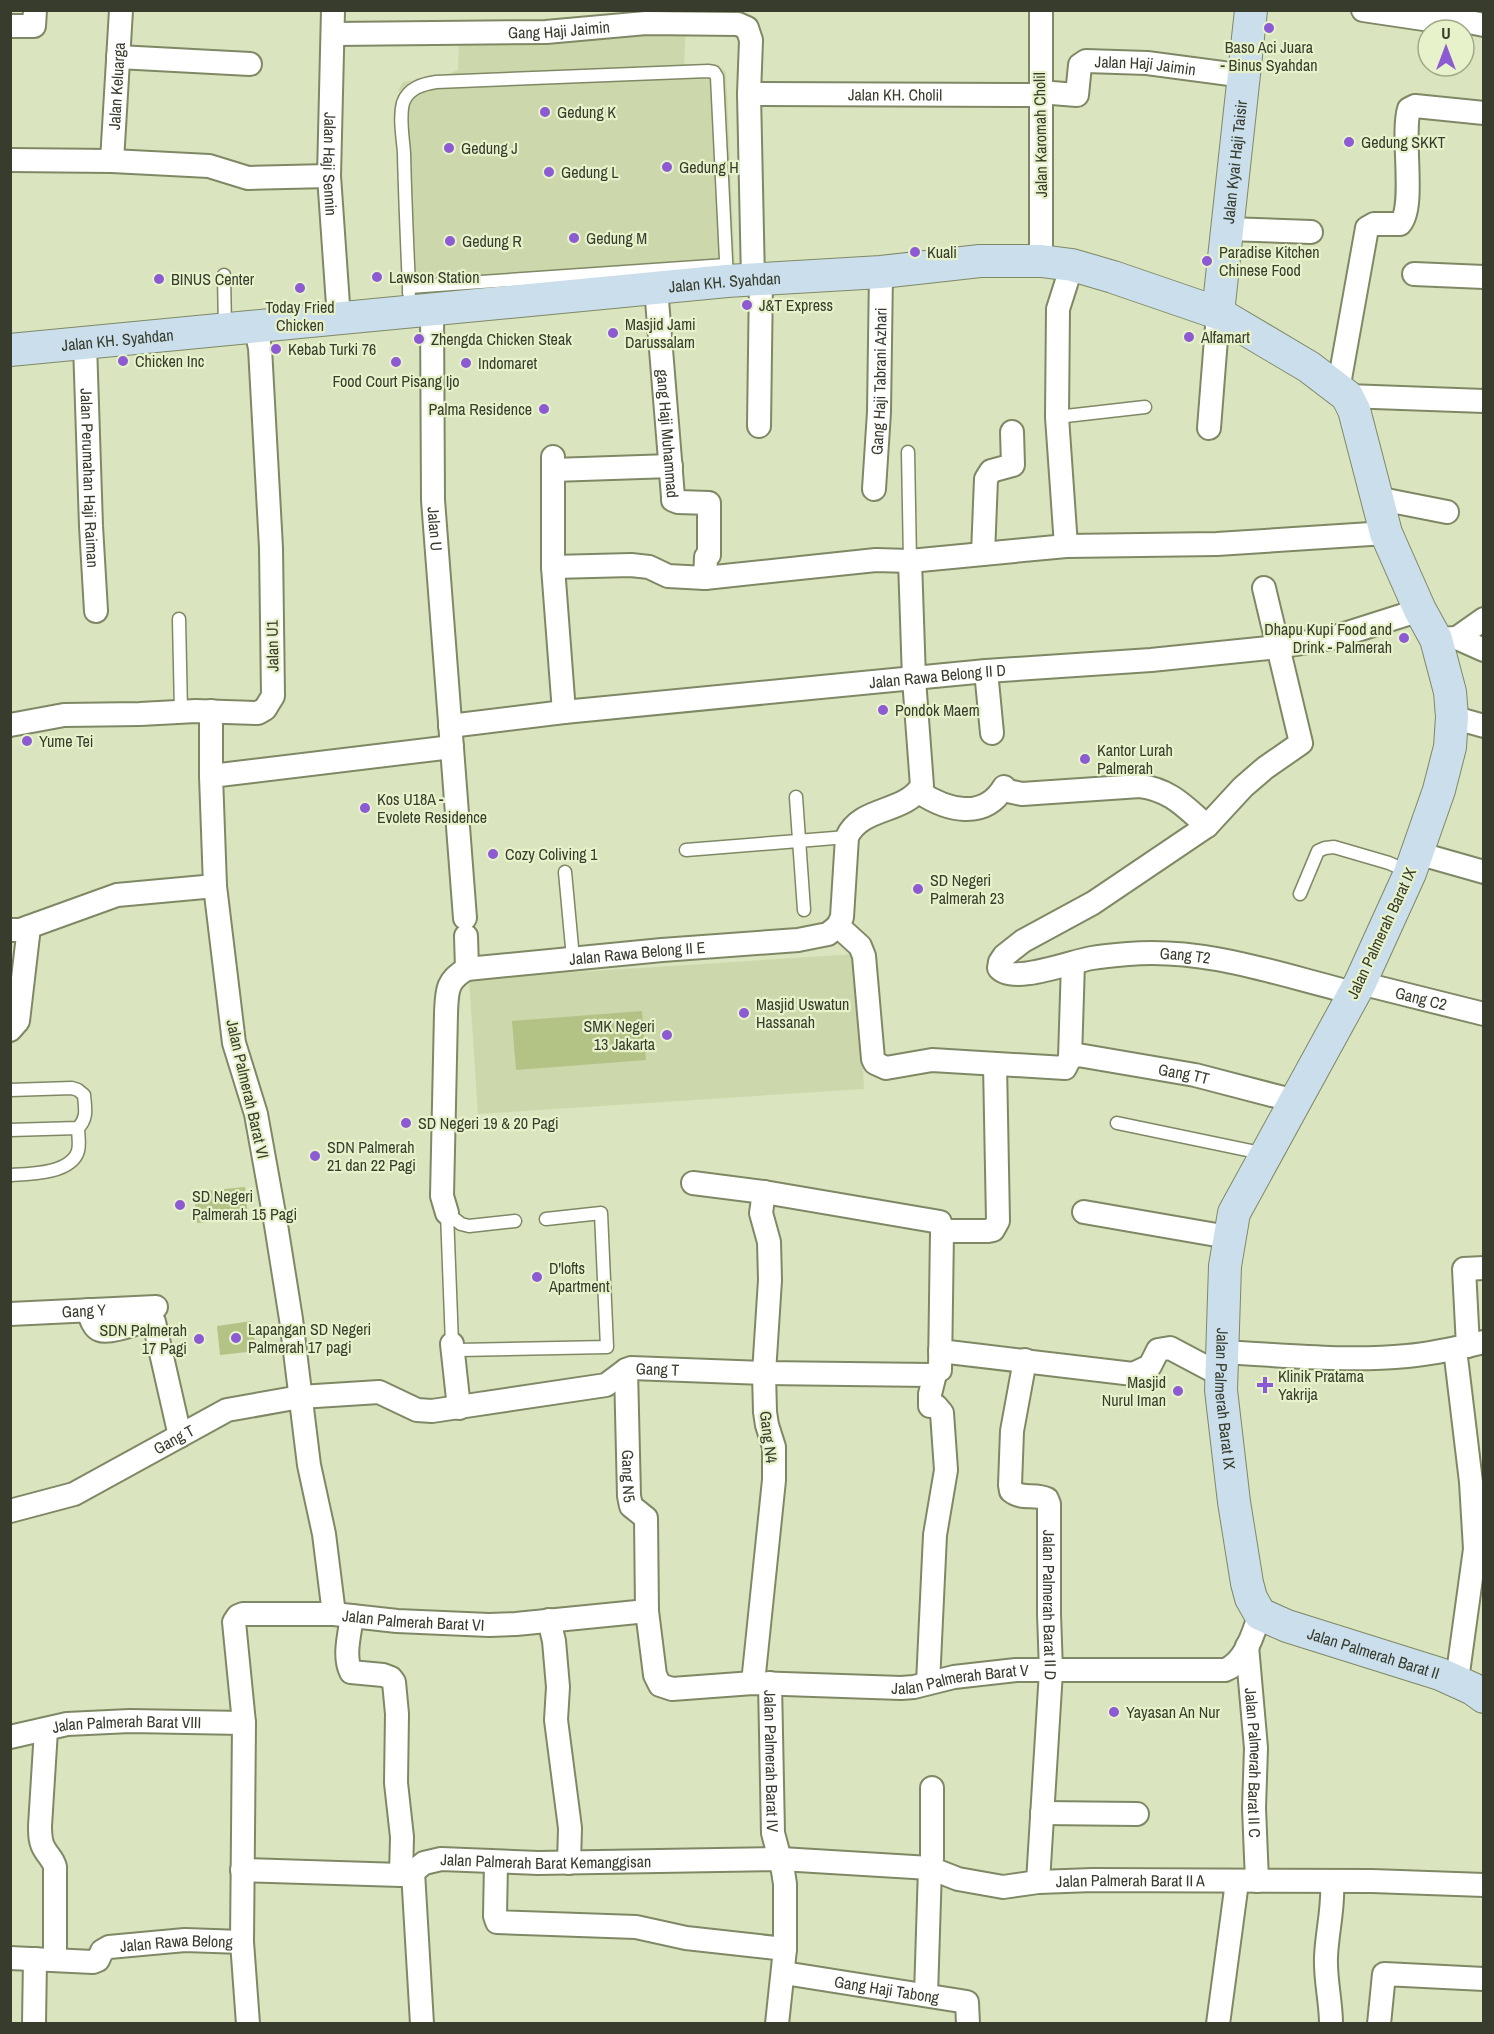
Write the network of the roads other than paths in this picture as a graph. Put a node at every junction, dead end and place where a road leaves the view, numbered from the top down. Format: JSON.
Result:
{"nodes":[{"id":1,"x":35,"y":10,"type":"edge"},
{"id":2,"x":121,"y":10,"type":"edge"},
{"id":3,"x":333,"y":10,"type":"edge"},
{"id":4,"x":1041,"y":10,"type":"edge"},
{"id":5,"x":1251,"y":10,"type":"edge"},
{"id":6,"x":1363,"y":10,"type":"edge"},
{"id":7,"x":1451,"y":14,"type":"edge"},
{"id":8,"x":645,"y":17,"type":"edge"},
{"id":9,"x":1484,"y":25,"type":"edge"},
{"id":10,"x":10,"y":26,"type":"edge"},
{"id":11,"x":333,"y":34,"type":"junction"},
{"id":12,"x":118,"y":57,"type":"junction"},
{"id":13,"x":250,"y":64,"type":"dead end"},
{"id":14,"x":1245,"y":76,"type":"junction"},
{"id":15,"x":749,"y":94,"type":"junction"},
{"id":16,"x":1039,"y":94,"type":"junction"},
{"id":17,"x":1484,"y":113,"type":"edge"},
{"id":18,"x":10,"y":160,"type":"edge"},
{"id":19,"x":112,"y":161,"type":"junction"},
{"id":20,"x":328,"y":176,"type":"junction"},
{"id":21,"x":1227,"y":229,"type":"junction"},
{"id":22,"x":1311,"y":232,"type":"dead end"},
{"id":23,"x":1041,"y":261,"type":"junction"},
{"id":24,"x":1072,"y":266,"type":"junction"},
{"id":25,"x":881,"y":272,"type":"junction"},
{"id":26,"x":1414,"y":274,"type":"dead end"},
{"id":27,"x":224,"y":275,"type":"dead end"},
{"id":28,"x":742,"y":276,"type":"junction"},
{"id":29,"x":1484,"y":277,"type":"edge"},
{"id":30,"x":656,"y":288,"type":"junction"},
{"id":31,"x":417,"y":303,"type":"junction"},
{"id":32,"x":1218,"y":313,"type":"junction"},
{"id":33,"x":339,"y":320,"type":"junction"},
{"id":34,"x":240,"y":327,"type":"junction"},
{"id":35,"x":85,"y":344,"type":"junction"},
{"id":36,"x":10,"y":350,"type":"edge"},
{"id":37,"x":1343,"y":393,"type":"junction"},
{"id":38,"x":1484,"y":401,"type":"edge"},
{"id":39,"x":1145,"y":407,"type":"dead end"},
{"id":40,"x":1057,"y":417,"type":"junction"},
{"id":41,"x":759,"y":426,"type":"dead end"},
{"id":42,"x":1209,"y":428,"type":"dead end"},
{"id":43,"x":1012,"y":432,"type":"dead end"},
{"id":44,"x":908,"y":452,"type":"dead end"},
{"id":45,"x":671,"y":466,"type":"junction"},
{"id":46,"x":874,"y":489,"type":"dead end"},
{"id":47,"x":1376,"y":498,"type":"junction"},
{"id":48,"x":1447,"y":512,"type":"dead end"},
{"id":49,"x":1386,"y":533,"type":"junction"},
{"id":50,"x":1066,"y":546,"type":"junction"},
{"id":51,"x":983,"y":554,"type":"junction"},
{"id":52,"x":910,"y":561,"type":"junction"},
{"id":53,"x":553,"y":567,"type":"junction"},
{"id":54,"x":705,"y":578,"type":"junction"},
{"id":55,"x":1264,"y":588,"type":"dead end"},
{"id":56,"x":96,"y":610,"type":"dead end"},
{"id":57,"x":1420,"y":610,"type":"junction"},
{"id":58,"x":180,"y":619,"type":"dead end"},
{"id":59,"x":1484,"y":619,"type":"edge"},
{"id":60,"x":1446,"y":638,"type":"junction"},
{"id":61,"x":1278,"y":647,"type":"junction"},
{"id":62,"x":1484,"y":650,"type":"edge"},
{"id":63,"x":986,"y":671,"type":"junction"},
{"id":64,"x":914,"y":679,"type":"junction"},
{"id":65,"x":212,"y":711,"type":"junction"},
{"id":66,"x":181,"y":712,"type":"junction"},
{"id":67,"x":564,"y":712,"type":"junction"},
{"id":68,"x":1452,"y":717,"type":"junction"},
{"id":69,"x":10,"y":725,"type":"edge"},
{"id":70,"x":1484,"y":726,"type":"edge"},
{"id":71,"x":992,"y":733,"type":"dead end"},
{"id":72,"x":451,"y":736,"type":"junction"},
{"id":73,"x":212,"y":776,"type":"junction"},
{"id":74,"x":919,"y":792,"type":"junction"},
{"id":75,"x":796,"y":797,"type":"dead end"},
{"id":76,"x":1207,"y":826,"type":"junction"},
{"id":77,"x":847,"y":837,"type":"junction"},
{"id":78,"x":800,"y":842,"type":"junction"},
{"id":79,"x":686,"y":850,"type":"dead end"},
{"id":80,"x":1413,"y":863,"type":"junction"},
{"id":81,"x":565,"y":872,"type":"dead end"},
{"id":82,"x":1484,"y":872,"type":"edge"},
{"id":83,"x":215,"y":886,"type":"junction"},
{"id":84,"x":1300,"y":894,"type":"dead end"},
{"id":85,"x":804,"y":910,"type":"dead end"},
{"id":86,"x":838,"y":926,"type":"junction"},
{"id":87,"x":20,"y":928,"type":"edge"},
{"id":88,"x":573,"y":958,"type":"junction"},
{"id":89,"x":1073,"y":963,"type":"junction"},
{"id":90,"x":467,"y":969,"type":"junction"},
{"id":91,"x":1357,"y":988,"type":"junction"},
{"id":92,"x":1484,"y":1014,"type":"edge"},
{"id":93,"x":10,"y":1030,"type":"edge"},
{"id":94,"x":1070,"y":1058,"type":"junction"},
{"id":95,"x":995,"y":1064,"type":"junction"},
{"id":96,"x":10,"y":1090,"type":"edge"},
{"id":97,"x":1295,"y":1101,"type":"junction"},
{"id":98,"x":1117,"y":1123,"type":"dead end"},
{"id":99,"x":78,"y":1128,"type":"junction"},
{"id":100,"x":10,"y":1130,"type":"edge"},
{"id":101,"x":1268,"y":1154,"type":"junction"},
{"id":102,"x":10,"y":1175,"type":"edge"},
{"id":103,"x":693,"y":1183,"type":"dead end"},
{"id":104,"x":764,"y":1192,"type":"junction"},
{"id":105,"x":1084,"y":1212,"type":"dead end"},
{"id":106,"x":447,"y":1213,"type":"junction"},
{"id":107,"x":546,"y":1219,"type":"dead end"},
{"id":108,"x":515,"y":1221,"type":"dead end"},
{"id":109,"x":942,"y":1231,"type":"junction"},
{"id":110,"x":1228,"y":1237,"type":"junction"},
{"id":111,"x":1474,"y":1269,"type":"edge"},
{"id":112,"x":156,"y":1307,"type":"dead end"},
{"id":113,"x":88,"y":1310,"type":"junction"},
{"id":114,"x":10,"y":1314,"type":"edge"},
{"id":115,"x":452,"y":1344,"type":"junction"},
{"id":116,"x":1469,"y":1345,"type":"edge"},
{"id":117,"x":940,"y":1351,"type":"junction"},
{"id":118,"x":1025,"y":1360,"type":"junction"},
{"id":119,"x":1222,"y":1363,"type":"junction"},
{"id":120,"x":626,"y":1370,"type":"junction"},
{"id":121,"x":764,"y":1373,"type":"junction"},
{"id":122,"x":935,"y":1374,"type":"junction"},
{"id":123,"x":300,"y":1393,"type":"junction"},
{"id":124,"x":459,"y":1408,"type":"junction"},
{"id":125,"x":180,"y":1436,"type":"junction"},
{"id":126,"x":1475,"y":1443,"type":"edge"},
{"id":127,"x":10,"y":1511,"type":"edge"},
{"id":128,"x":1479,"y":1553,"type":"edge"},
{"id":129,"x":647,"y":1611,"type":"junction"},
{"id":130,"x":1260,"y":1614,"type":"junction"},
{"id":131,"x":343,"y":1615,"type":"junction"},
{"id":132,"x":549,"y":1620,"type":"junction"},
{"id":133,"x":1247,"y":1646,"type":"junction"},
{"id":134,"x":1052,"y":1671,"type":"junction"},
{"id":135,"x":1457,"y":1680,"type":"junction"},
{"id":136,"x":762,"y":1683,"type":"junction"},
{"id":137,"x":928,"y":1683,"type":"junction"},
{"id":138,"x":1484,"y":1697,"type":"edge"},
{"id":139,"x":244,"y":1723,"type":"junction"},
{"id":140,"x":46,"y":1730,"type":"junction"},
{"id":141,"x":10,"y":1737,"type":"edge"},
{"id":142,"x":932,"y":1788,"type":"dead end"},
{"id":143,"x":1042,"y":1813,"type":"junction"},
{"id":144,"x":1137,"y":1814,"type":"dead end"},
{"id":145,"x":781,"y":1859,"type":"junction"},
{"id":146,"x":496,"y":1862,"type":"junction"},
{"id":147,"x":569,"y":1863,"type":"junction"},
{"id":148,"x":930,"y":1868,"type":"junction"},
{"id":149,"x":242,"y":1870,"type":"junction"},
{"id":150,"x":407,"y":1873,"type":"junction"},
{"id":151,"x":1247,"y":1881,"type":"junction"},
{"id":152,"x":1332,"y":1881,"type":"junction"},
{"id":153,"x":1038,"y":1882,"type":"junction"},
{"id":154,"x":1484,"y":1885,"type":"edge"},
{"id":155,"x":242,"y":1942,"type":"junction"},
{"id":156,"x":785,"y":1949,"type":"junction"},
{"id":157,"x":10,"y":1958,"type":"edge"},
{"id":158,"x":45,"y":1959,"type":"junction"},
{"id":159,"x":784,"y":1973,"type":"junction"},
{"id":160,"x":1484,"y":1979,"type":"edge"},
{"id":161,"x":926,"y":1995,"type":"junction"},
{"id":162,"x":34,"y":2024,"type":"edge"},
{"id":163,"x":248,"y":2024,"type":"edge"},
{"id":164,"x":422,"y":2024,"type":"edge"},
{"id":165,"x":777,"y":2024,"type":"edge"},
{"id":166,"x":968,"y":2024,"type":"edge"},
{"id":167,"x":1218,"y":2024,"type":"edge"},
{"id":168,"x":1331,"y":2024,"type":"edge"},
{"id":169,"x":1379,"y":2024,"type":"edge"}],
"edges":[{"from":1,"to":10,"type":"street"},
{"from":2,"to":12,"type":"street","name":"Jalan Keluarga"},
{"from":3,"to":11,"type":"street","name":"Jalan Haji Sennin"},
{"from":4,"to":16,"type":"street","name":"Jalan Karomah Cholil"},
{"from":5,"to":14,"type":"street","name":"Jalan Kyai Haji Taisir"},
{"from":6,"to":7,"type":"street"},
{"from":7,"to":9,"type":"street"},
{"from":8,"to":11,"type":"street","name":"Gang Haji Jaimin"},
{"from":8,"to":15,"type":"street","name":"Gang Haji Jaimin"},
{"from":11,"to":20,"type":"street","name":"Jalan Haji Sennin"},
{"from":12,"to":13,"type":"street"},
{"from":12,"to":19,"type":"street","name":"Jalan Keluarga"},
{"from":14,"to":16,"type":"street","name":"Jalan Haji Jaimin"},
{"from":14,"to":21,"type":"street","name":"Jalan Kyai Haji Taisir"},
{"from":15,"to":16,"type":"street","name":"Jalan KH. Cholil"},
{"from":15,"to":28,"type":"street","name":"Gang Haji Jaimin"},
{"from":16,"to":23,"type":"street","name":"Jalan Karomah Cholil"},
{"from":17,"to":37,"type":"street"},
{"from":18,"to":19,"type":"street"},
{"from":19,"to":20,"type":"street"},
{"from":20,"to":33,"type":"street","name":"Jalan Haji Sennin"},
{"from":21,"to":22,"type":"street"},
{"from":21,"to":32,"type":"street","name":"Jalan Kyai Haji Taisir"},
{"from":23,"to":24,"type":"street","name":"Jalan KH. Syahdan"},
{"from":23,"to":25,"type":"street","name":"Jalan KH. Syahdan"},
{"from":24,"to":32,"type":"street","name":"Jalan KH. Syahdan"},
{"from":24,"to":40,"type":"street"},
{"from":25,"to":28,"type":"street","name":"Jalan KH. Syahdan"},
{"from":25,"to":46,"type":"street","name":"Gang Haji Tabrani Azhari"},
{"from":26,"to":29,"type":"street"},
{"from":27,"to":34,"type":"lane"},
{"from":28,"to":30,"type":"street","name":"Jalan KH. Syahdan"},
{"from":28,"to":31,"type":"lane"},
{"from":28,"to":31,"type":"lane"},
{"from":28,"to":41,"type":"street","name":"Gang Haji Jaimin"},
{"from":30,"to":31,"type":"street","name":"Jalan KH. Syahdan"},
{"from":30,"to":45,"type":"street","name":"gang Haji Muhammad"},
{"from":31,"to":33,"type":"street","name":"Jalan KH. Syahdan"},
{"from":31,"to":72,"type":"street","name":"Jalan U"},
{"from":32,"to":37,"type":"street"},
{"from":32,"to":42,"type":"street"},
{"from":33,"to":34,"type":"street","name":"Jalan KH. Syahdan"},
{"from":34,"to":35,"type":"street","name":"Jalan KH. Syahdan"},
{"from":34,"to":65,"type":"street","name":"Jalan U1"},
{"from":35,"to":36,"type":"street","name":"Jalan KH. Syahdan"},
{"from":35,"to":56,"type":"street","name":"Jalan Perumahan Haji Raiman"},
{"from":37,"to":38,"type":"street"},
{"from":37,"to":47,"type":"street","name":"Jalan Palmerah Barat IX"},
{"from":39,"to":40,"type":"lane"},
{"from":40,"to":50,"type":"street"},
{"from":43,"to":51,"type":"street"},
{"from":44,"to":52,"type":"lane"},
{"from":45,"to":53,"type":"street"},
{"from":45,"to":54,"type":"street","name":"gang Haji Muhammad"},
{"from":47,"to":48,"type":"street"},
{"from":47,"to":49,"type":"street","name":"Jalan Palmerah Barat IX"},
{"from":49,"to":50,"type":"street"},
{"from":49,"to":57,"type":"street","name":"Jalan Palmerah Barat IX"},
{"from":50,"to":51,"type":"street"},
{"from":51,"to":52,"type":"street"},
{"from":52,"to":54,"type":"street"},
{"from":52,"to":64,"type":"street"},
{"from":53,"to":54,"type":"street"},
{"from":53,"to":67,"type":"street"},
{"from":55,"to":61,"type":"street"},
{"from":57,"to":60,"type":"street","name":"Jalan Palmerah Barat IX"},
{"from":57,"to":61,"type":"street","name":"Jalan Rawa Belong II D"},
{"from":58,"to":66,"type":"lane"},
{"from":59,"to":60,"type":"street"},
{"from":60,"to":62,"type":"street"},
{"from":60,"to":68,"type":"street","name":"Jalan Palmerah Barat IX"},
{"from":61,"to":63,"type":"street","name":"Jalan Rawa Belong II D"},
{"from":61,"to":76,"type":"street"},
{"from":63,"to":64,"type":"street","name":"Jalan Rawa Belong II D"},
{"from":63,"to":71,"type":"street"},
{"from":64,"to":67,"type":"street","name":"Jalan Rawa Belong II D"},
{"from":64,"to":74,"type":"street"},
{"from":65,"to":66,"type":"street","name":"Jalan U1"},
{"from":65,"to":73,"type":"street","name":"Jalan Palmerah Barat VI"},
{"from":66,"to":69,"type":"street","name":"Jalan U1"},
{"from":67,"to":72,"type":"street","name":"Jalan Rawa Belong II D"},
{"from":68,"to":70,"type":"street"},
{"from":68,"to":80,"type":"street","name":"Jalan Palmerah Barat IX"},
{"from":72,"to":73,"type":"street"},
{"from":72,"to":90,"type":"street"},
{"from":73,"to":83,"type":"street","name":"Jalan Palmerah Barat VI"},
{"from":74,"to":76,"type":"street"},
{"from":74,"to":77,"type":"street"},
{"from":75,"to":78,"type":"lane"},
{"from":76,"to":89,"type":"street","name":"Gang T2"},
{"from":77,"to":78,"type":"lane"},
{"from":77,"to":86,"type":"street"},
{"from":78,"to":79,"type":"lane"},
{"from":78,"to":85,"type":"lane"},
{"from":80,"to":82,"type":"street"},
{"from":80,"to":84,"type":"lane"},
{"from":80,"to":91,"type":"street","name":"Jalan Palmerah Barat IX"},
{"from":81,"to":88,"type":"lane"},
{"from":83,"to":87,"type":"street"},
{"from":83,"to":123,"type":"street","name":"Jalan Palmerah Barat VI"},
{"from":86,"to":88,"type":"street","name":"Jalan Rawa Belong II E"},
{"from":86,"to":95,"type":"street"},
{"from":87,"to":93,"type":"street"},
{"from":88,"to":90,"type":"street","name":"Jalan Rawa Belong II E"},
{"from":89,"to":91,"type":"street","name":"Gang T2"},
{"from":89,"to":94,"type":"street"},
{"from":90,"to":106,"type":"street"},
{"from":91,"to":92,"type":"street","name":"Gang C2"},
{"from":91,"to":97,"type":"street","name":"Jalan Palmerah Barat IX"},
{"from":94,"to":95,"type":"street"},
{"from":94,"to":97,"type":"street","name":"Gang TT"},
{"from":95,"to":109,"type":"street"},
{"from":96,"to":99,"type":"lane"},
{"from":97,"to":101,"type":"street","name":"Jalan Palmerah Barat IX"},
{"from":98,"to":101,"type":"lane"},
{"from":99,"to":100,"type":"lane"},
{"from":99,"to":102,"type":"lane"},
{"from":101,"to":110,"type":"street","name":"Jalan Palmerah Barat IX"},
{"from":103,"to":104,"type":"street"},
{"from":104,"to":109,"type":"street"},
{"from":104,"to":121,"type":"street","name":"Gang N4"},
{"from":105,"to":110,"type":"street"},
{"from":106,"to":108,"type":"lane"},
{"from":106,"to":115,"type":"lane"},
{"from":107,"to":115,"type":"lane"},
{"from":109,"to":117,"type":"street"},
{"from":110,"to":119,"type":"street","name":"Jalan Palmerah Barat IX"},
{"from":111,"to":116,"type":"street"},
{"from":112,"to":113,"type":"street","name":"Gang Y"},
{"from":113,"to":114,"type":"street","name":"Gang Y"},
{"from":113,"to":125,"type":"street"},
{"from":115,"to":124,"type":"street"},
{"from":116,"to":119,"type":"street"},
{"from":116,"to":126,"type":"street"},
{"from":117,"to":118,"type":"street"},
{"from":117,"to":122,"type":"street"},
{"from":118,"to":119,"type":"street"},
{"from":118,"to":134,"type":"street","name":"Jalan Palmerah Barat II D"},
{"from":119,"to":130,"type":"street","name":"Jalan Palmerah Barat IX"},
{"from":120,"to":121,"type":"street","name":"Gang T"},
{"from":120,"to":124,"type":"street","name":"Gang T"},
{"from":120,"to":129,"type":"street","name":"Gang N5"},
{"from":121,"to":122,"type":"street","name":"Gang T"},
{"from":121,"to":136,"type":"street","name":"Gang N4"},
{"from":122,"to":137,"type":"street"},
{"from":123,"to":124,"type":"street","name":"Gang T"},
{"from":123,"to":125,"type":"street","name":"Gang T"},
{"from":123,"to":131,"type":"street","name":"Jalan Palmerah Barat VI"},
{"from":125,"to":127,"type":"street","name":"Gang T"},
{"from":126,"to":128,"type":"street"},
{"from":128,"to":135,"type":"street"},
{"from":129,"to":132,"type":"street","name":"Jalan Palmerah Barat VI"},
{"from":129,"to":136,"type":"street","name":"Jalan Palmerah Barat IV"},
{"from":130,"to":133,"type":"street","name":"Jalan Palmerah Barat V"},
{"from":130,"to":135,"type":"street","name":"Jalan Palmerah Barat II"},
{"from":131,"to":132,"type":"street","name":"Jalan Palmerah Barat VI"},
{"from":131,"to":139,"type":"street"},
{"from":131,"to":150,"type":"street"},
{"from":132,"to":147,"type":"street"},
{"from":133,"to":134,"type":"street","name":"Jalan Palmerah Barat V"},
{"from":133,"to":151,"type":"street","name":"Jalan Palmerah Barat II C"},
{"from":134,"to":137,"type":"street","name":"Jalan Palmerah Barat V"},
{"from":134,"to":143,"type":"street","name":"Jalan Palmerah Barat II D"},
{"from":135,"to":138,"type":"street","name":"Jalan Palmerah Barat II"},
{"from":136,"to":137,"type":"street","name":"Jalan Palmerah Barat V"},
{"from":136,"to":145,"type":"street","name":"Jalan Palmerah Barat IV"},
{"from":139,"to":140,"type":"street","name":"Jalan Palmerah Barat VIII"},
{"from":139,"to":149,"type":"street"},
{"from":140,"to":141,"type":"street","name":"Jalan Palmerah Barat VIII"},
{"from":140,"to":158,"type":"street"},
{"from":142,"to":148,"type":"street"},
{"from":143,"to":144,"type":"street"},
{"from":143,"to":153,"type":"street","name":"Jalan Palmerah Barat II D"},
{"from":145,"to":147,"type":"street","name":"Jalan Palmerah Barat Kemanggisan"},
{"from":145,"to":148,"type":"street","name":"Jalan Palmerah Barat II A"},
{"from":145,"to":156,"type":"street","name":"Jalan Palmerah Barat IV"},
{"from":146,"to":147,"type":"street","name":"Jalan Palmerah Barat Kemanggisan"},
{"from":146,"to":150,"type":"street","name":"Jalan Palmerah Barat Kemanggisan"},
{"from":146,"to":156,"type":"street"},
{"from":148,"to":153,"type":"street","name":"Jalan Palmerah Barat II A"},
{"from":148,"to":161,"type":"street"},
{"from":149,"to":150,"type":"street","name":"Jalan Palmerah Barat Kemanggisan"},
{"from":149,"to":155,"type":"street"},
{"from":150,"to":164,"type":"street"},
{"from":151,"to":152,"type":"street","name":"Jalan Palmerah Barat II A"},
{"from":151,"to":153,"type":"street","name":"Jalan Palmerah Barat II A"},
{"from":151,"to":167,"type":"street"},
{"from":152,"to":154,"type":"street","name":"Jalan Palmerah Barat II A"},
{"from":152,"to":168,"type":"street"},
{"from":155,"to":158,"type":"street","name":"Jalan Rawa Belong"},
{"from":155,"to":163,"type":"street"},
{"from":156,"to":159,"type":"street","name":"Jalan Palmerah Barat IV"},
{"from":157,"to":158,"type":"street","name":"Jalan Rawa Belong"},
{"from":158,"to":162,"type":"street"},
{"from":159,"to":161,"type":"street","name":"Gang Haji Tabong"},
{"from":159,"to":165,"type":"street","name":"Jalan Palmerah Barat IV"},
{"from":160,"to":169,"type":"street"},
{"from":161,"to":166,"type":"street","name":"Gang Haji Tabong"}]}
